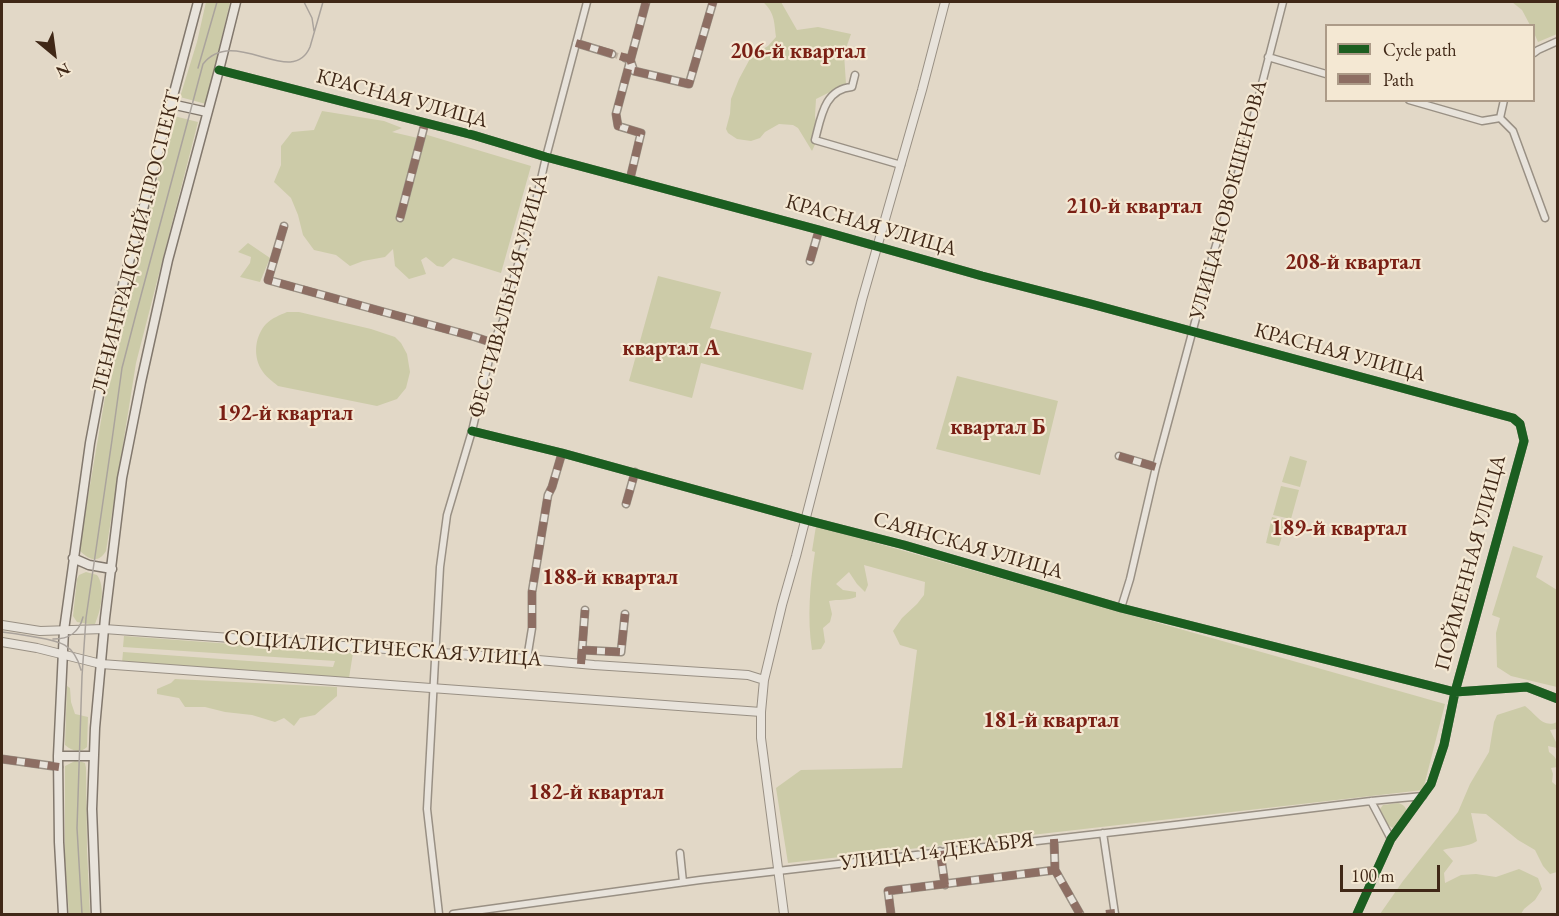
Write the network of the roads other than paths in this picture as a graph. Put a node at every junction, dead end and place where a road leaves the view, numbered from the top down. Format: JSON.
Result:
{"nodes":[{"id":1,"x":198,"y":2,"type":"edge"},
{"id":2,"x":236,"y":2,"type":"edge"},
{"id":3,"x":587,"y":2,"type":"edge"},
{"id":4,"x":646,"y":2,"type":"edge"},
{"id":5,"x":713,"y":2,"type":"edge"},
{"id":6,"x":945,"y":2,"type":"edge"},
{"id":7,"x":1283,"y":2,"type":"edge"},
{"id":8,"x":1557,"y":41,"type":"edge"},
{"id":9,"x":576,"y":43,"type":"junction"},
{"id":10,"x":1535,"y":52,"type":"edge"},
{"id":11,"x":612,"y":54,"type":"tunnel mouth"},
{"id":12,"x":1268,"y":57,"type":"junction"},
{"id":13,"x":628,"y":58,"type":"junction"},
{"id":14,"x":219,"y":70,"type":"junction"},
{"id":15,"x":1325,"y":74,"type":"edge"},
{"id":16,"x":855,"y":75,"type":"dead end"},
{"id":17,"x":1416,"y":102,"type":"edge"},
{"id":18,"x":1504,"y":102,"type":"edge"},
{"id":19,"x":171,"y":104,"type":"junction"},
{"id":20,"x":207,"y":112,"type":"junction"},
{"id":21,"x":1500,"y":118,"type":"junction"},
{"id":22,"x":424,"y":123,"type":"junction"},
{"id":23,"x":546,"y":157,"type":"junction"},
{"id":24,"x":901,"y":165,"type":"junction"},
{"id":25,"x":630,"y":179,"type":"junction"},
{"id":26,"x":400,"y":218,"type":"dead end"},
{"id":27,"x":1545,"y":218,"type":"dead end"},
{"id":28,"x":284,"y":225,"type":"dead end"},
{"id":29,"x":819,"y":230,"type":"junction"},
{"id":30,"x":877,"y":247,"type":"junction"},
{"id":31,"x":810,"y":261,"type":"dead end"},
{"id":32,"x":1193,"y":332,"type":"junction"},
{"id":33,"x":494,"y":343,"type":"junction"},
{"id":34,"x":1513,"y":418,"type":"joint"},
{"id":35,"x":472,"y":430,"type":"junction"},
{"id":36,"x":562,"y":453,"type":"junction"},
{"id":37,"x":1119,"y":456,"type":"dead end"},
{"id":38,"x":1156,"y":467,"type":"junction"},
{"id":39,"x":635,"y":472,"type":"junction"},
{"id":40,"x":626,"y":504,"type":"dead end"},
{"id":41,"x":806,"y":520,"type":"junction"},
{"id":42,"x":74,"y":558,"type":"junction"},
{"id":43,"x":112,"y":569,"type":"junction"},
{"id":44,"x":1121,"y":608,"type":"junction"},
{"id":45,"x":585,"y":610,"type":"dead end"},
{"id":46,"x":625,"y":614,"type":"dead end"},
{"id":47,"x":2,"y":625,"type":"edge"},
{"id":48,"x":104,"y":629,"type":"junction"},
{"id":49,"x":64,"y":630,"type":"junction"},
{"id":50,"x":2,"y":642,"type":"edge"},
{"id":51,"x":582,"y":650,"type":"junction"},
{"id":52,"x":435,"y":652,"type":"junction"},
{"id":53,"x":63,"y":655,"type":"junction"},
{"id":54,"x":527,"y":659,"type":"junction"},
{"id":55,"x":101,"y":664,"type":"junction"},
{"id":56,"x":581,"y":664,"type":"junction"},
{"id":57,"x":764,"y":680,"type":"junction"},
{"id":58,"x":433,"y":688,"type":"junction"},
{"id":59,"x":1455,"y":692,"type":"junction"},
{"id":60,"x":1557,"y":699,"type":"edge"},
{"id":61,"x":761,"y":712,"type":"junction"},
{"id":62,"x":58,"y":756,"type":"junction"},
{"id":63,"x":94,"y":756,"type":"junction"},
{"id":64,"x":2,"y":759,"type":"edge"},
{"id":65,"x":59,"y":767,"type":"junction"},
{"id":66,"x":1423,"y":796,"type":"junction"},
{"id":67,"x":1371,"y":801,"type":"junction"},
{"id":68,"x":1103,"y":833,"type":"junction"},
{"id":69,"x":1054,"y":839,"type":"junction"},
{"id":70,"x":1391,"y":839,"type":"junction"},
{"id":71,"x":940,"y":852,"type":"junction"},
{"id":72,"x":680,"y":853,"type":"dead end"},
{"id":73,"x":1055,"y":870,"type":"junction"},
{"id":74,"x":778,"y":871,"type":"junction"},
{"id":75,"x":683,"y":882,"type":"junction"},
{"id":76,"x":945,"y":885,"type":"junction"},
{"id":77,"x":1115,"y":914,"type":"edge"},
{"id":78,"x":63,"y":915,"type":"edge"},
{"id":79,"x":96,"y":915,"type":"edge"},
{"id":80,"x":439,"y":915,"type":"edge"},
{"id":81,"x":453,"y":915,"type":"edge"},
{"id":82,"x":784,"y":915,"type":"edge"},
{"id":83,"x":891,"y":915,"type":"edge"},
{"id":84,"x":1080,"y":915,"type":"edge"},
{"id":85,"x":1106,"y":915,"type":"edge"},
{"id":86,"x":1358,"y":915,"type":"edge"}],
"edges":[{"from":1,"to":19,"type":"main road","name":"ЛЕНИНГРАДСКИЙ ПРОСПЕКТ"},
{"from":2,"to":14,"type":"main road","name":"ЛЕНИНГРАДСКИЙ ПРОСПЕКТ"},
{"from":3,"to":9,"type":"street","name":"ФЕСТИВАЛЬНАЯ УЛИЦА"},
{"from":4,"to":13,"type":"street"},
{"from":5,"to":13,"type":"street"},
{"from":6,"to":24,"type":"street"},
{"from":7,"to":12,"type":"street","name":"УЛИЦА НОВОКШЕНОВА"},
{"from":8,"to":10,"type":"street"},
{"from":9,"to":11,"type":"street"},
{"from":9,"to":23,"type":"street","name":"ФЕСТИВАЛЬНАЯ УЛИЦА"},
{"from":12,"to":15,"type":"street"},
{"from":12,"to":32,"type":"street","name":"УЛИЦА НОВОКШЕНОВА"},
{"from":13,"to":25,"type":"street"},
{"from":14,"to":20,"type":"main road","name":"ЛЕНИНГРАДСКИЙ ПРОСПЕКТ"},
{"from":14,"to":22,"type":"street","name":"КРАСНАЯ УЛИЦА"},
{"from":16,"to":24,"type":"street"},
{"from":17,"to":21,"type":"street"},
{"from":18,"to":21,"type":"street"},
{"from":19,"to":20,"type":"main road"},
{"from":19,"to":42,"type":"main road","name":"ЛЕНИНГРАДСКИЙ ПРОСПЕКТ"},
{"from":20,"to":43,"type":"main road","name":"ЛЕНИНГРАДСКИЙ ПРОСПЕКТ"},
{"from":21,"to":27,"type":"street"},
{"from":22,"to":23,"type":"street","name":"КРАСНАЯ УЛИЦА"},
{"from":22,"to":26,"type":"street"},
{"from":23,"to":25,"type":"street","name":"КРАСНАЯ УЛИЦА"},
{"from":23,"to":33,"type":"street","name":"ФЕСТИВАЛЬНАЯ УЛИЦА"},
{"from":24,"to":30,"type":"street"},
{"from":25,"to":29,"type":"street","name":"КРАСНАЯ УЛИЦА"},
{"from":28,"to":33,"type":"street"},
{"from":29,"to":30,"type":"street","name":"КРАСНАЯ УЛИЦА"},
{"from":29,"to":31,"type":"street"},
{"from":30,"to":32,"type":"street","name":"КРАСНАЯ УЛИЦА"},
{"from":30,"to":41,"type":"street"},
{"from":32,"to":34,"type":"street","name":"КРАСНАЯ УЛИЦА"},
{"from":32,"to":38,"type":"street","name":"УЛИЦА НОВОКШЕНОВА"},
{"from":33,"to":35,"type":"street","name":"ФЕСТИВАЛЬНАЯ УЛИЦА"},
{"from":34,"to":59,"type":"street","name":"ПОЙМЕННАЯ УЛИЦА"},
{"from":35,"to":36,"type":"street","name":"САЯНСКАЯ УЛИЦА"},
{"from":35,"to":52,"type":"street","name":"ФЕСТИВАЛЬНАЯ УЛИЦА"},
{"from":36,"to":39,"type":"street","name":"САЯНСКАЯ УЛИЦА"},
{"from":36,"to":54,"type":"street"},
{"from":37,"to":38,"type":"street"},
{"from":38,"to":44,"type":"street","name":"УЛИЦА НОВОКШЕНОВА"},
{"from":39,"to":40,"type":"street"},
{"from":39,"to":41,"type":"street","name":"САЯНСКАЯ УЛИЦА"},
{"from":41,"to":44,"type":"street","name":"САЯНСКАЯ УЛИЦА"},
{"from":41,"to":57,"type":"street"},
{"from":42,"to":43,"type":"main road"},
{"from":42,"to":49,"type":"main road","name":"ЛЕНИНГРАДСКИЙ ПРОСПЕКТ"},
{"from":43,"to":48,"type":"main road","name":"ЛЕНИНГРАДСКИЙ ПРОСПЕКТ"},
{"from":44,"to":59,"type":"street","name":"САЯНСКАЯ УЛИЦА"},
{"from":45,"to":51,"type":"street"},
{"from":46,"to":51,"type":"street"},
{"from":47,"to":49,"type":"street","name":"СОЦИАЛИСТИЧЕСКАЯ УЛИЦА"},
{"from":48,"to":49,"type":"street","name":"СОЦИАЛИСТИЧЕСКАЯ УЛИЦА"},
{"from":48,"to":52,"type":"street","name":"СОЦИАЛИСТИЧЕСКАЯ УЛИЦА"},
{"from":48,"to":55,"type":"main road","name":"ЛЕНИНГРАДСКИЙ ПРОСПЕКТ"},
{"from":49,"to":53,"type":"main road","name":"ЛЕНИНГРАДСКИЙ ПРОСПЕКТ"},
{"from":50,"to":53,"type":"street","name":"СОЦИАЛИСТИЧЕСКАЯ УЛИЦА"},
{"from":51,"to":56,"type":"street"},
{"from":52,"to":54,"type":"street","name":"СОЦИАЛИСТИЧЕСКАЯ УЛИЦА"},
{"from":52,"to":58,"type":"street","name":"ФЕСТИВАЛЬНАЯ УЛИЦА"},
{"from":53,"to":55,"type":"street","name":"СОЦИАЛИСТИЧЕСКАЯ УЛИЦА"},
{"from":53,"to":62,"type":"main road","name":"ЛЕНИНГРАДСКИЙ ПРОСПЕКТ"},
{"from":54,"to":56,"type":"street","name":"СОЦИАЛИСТИЧЕСКАЯ УЛИЦА"},
{"from":55,"to":58,"type":"street","name":"СОЦИАЛИСТИЧЕСКАЯ УЛИЦА"},
{"from":55,"to":63,"type":"main road","name":"ЛЕНИНГРАДСКИЙ ПРОСПЕКТ"},
{"from":56,"to":57,"type":"street","name":"СОЦИАЛИСТИЧЕСКАЯ УЛИЦА"},
{"from":57,"to":61,"type":"street"},
{"from":58,"to":61,"type":"street","name":"СОЦИАЛИСТИЧЕСКАЯ УЛИЦА"},
{"from":58,"to":80,"type":"street","name":"ФЕСТИВАЛЬНАЯ УЛИЦА"},
{"from":59,"to":60,"type":"street","name":"САЯНСКАЯ УЛИЦА"},
{"from":59,"to":66,"type":"street","name":"ПОЙМЕННАЯ УЛИЦА"},
{"from":61,"to":74,"type":"street"},
{"from":62,"to":63,"type":"main road"},
{"from":62,"to":65,"type":"main road","name":"ЛЕНИНГРАДСКИЙ ПРОСПЕКТ"},
{"from":63,"to":79,"type":"main road","name":"ЛЕНИНГРАДСКИЙ ПРОСПЕКТ"},
{"from":64,"to":65,"type":"street"},
{"from":65,"to":78,"type":"main road","name":"ЛЕНИНГРАДСКИЙ ПРОСПЕКТ"},
{"from":66,"to":67,"type":"street","name":"УЛИЦА 14 ДЕКАБРЯ"},
{"from":66,"to":70,"type":"street","name":"ПОЙМЕННАЯ УЛИЦА"},
{"from":67,"to":68,"type":"street","name":"УЛИЦА 14 ДЕКАБРЯ"},
{"from":67,"to":70,"type":"street"},
{"from":68,"to":69,"type":"street","name":"УЛИЦА 14 ДЕКАБРЯ"},
{"from":68,"to":77,"type":"street"},
{"from":69,"to":71,"type":"street","name":"УЛИЦА 14 ДЕКАБРЯ"},
{"from":69,"to":73,"type":"street"},
{"from":70,"to":86,"type":"street","name":"ПОЙМЕННАЯ УЛИЦА"},
{"from":71,"to":74,"type":"street","name":"УЛИЦА 14 ДЕКАБРЯ"},
{"from":71,"to":76,"type":"street"},
{"from":72,"to":75,"type":"street"},
{"from":73,"to":76,"type":"street"},
{"from":73,"to":84,"type":"street"},
{"from":74,"to":75,"type":"street","name":"УЛИЦА 14 ДЕКАБРЯ"},
{"from":74,"to":82,"type":"street"},
{"from":75,"to":81,"type":"street","name":"УЛИЦА 14 ДЕКАБРЯ"},
{"from":76,"to":83,"type":"street"},
{"from":77,"to":85,"type":"street"}]}
